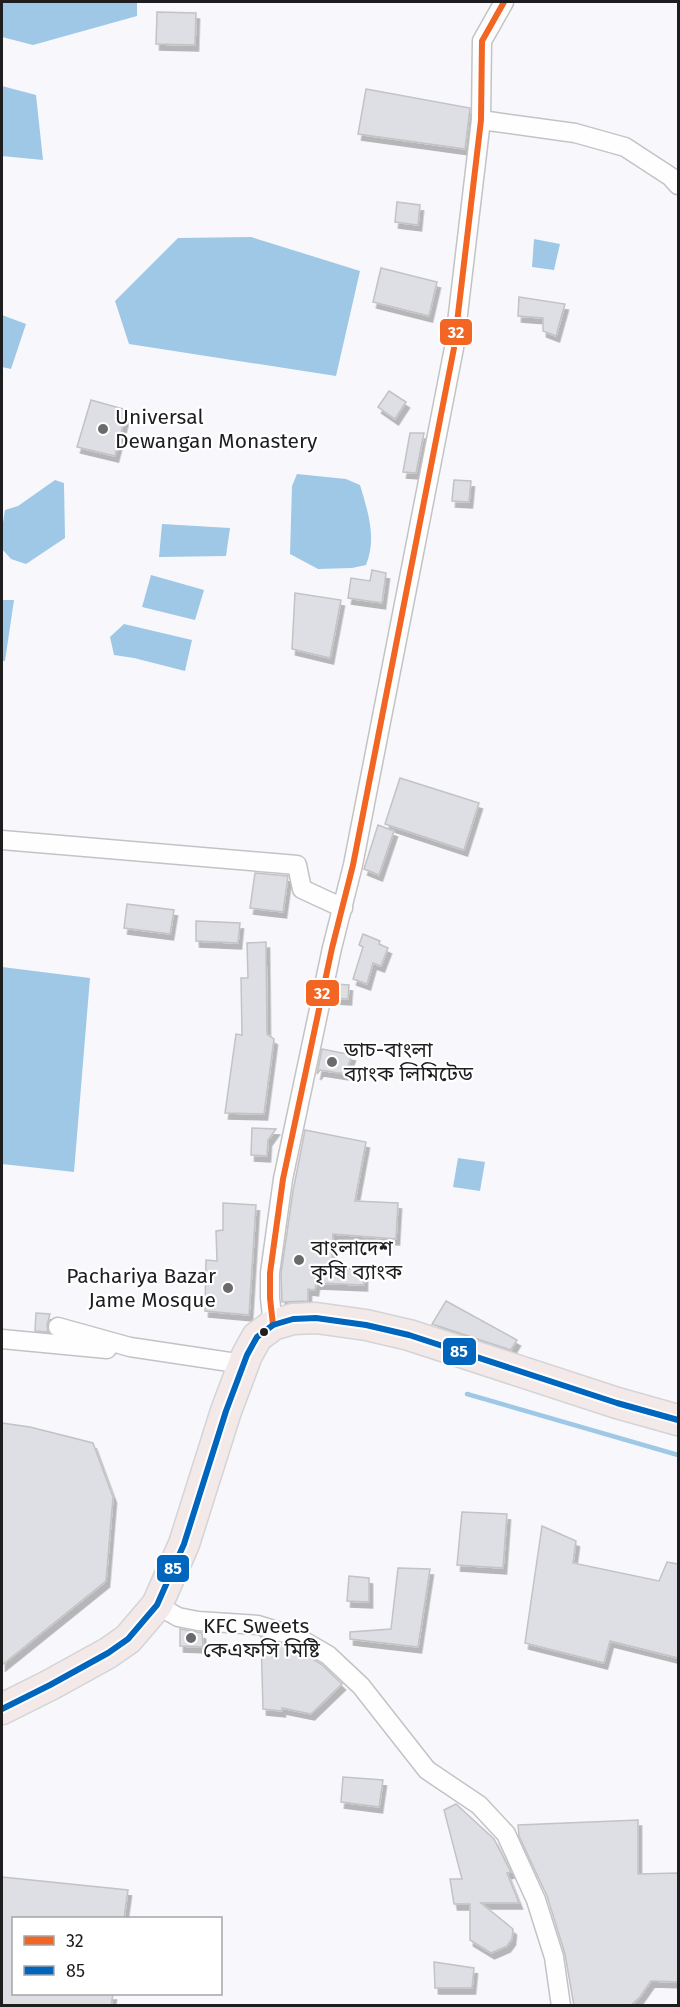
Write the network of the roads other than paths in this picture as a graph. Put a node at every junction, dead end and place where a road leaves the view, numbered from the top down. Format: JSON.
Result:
{"nodes":[{"id":1,"x":504,"y":2,"type":"edge"},
{"id":2,"x":481,"y":120,"type":"junction"},
{"id":3,"x":678,"y":185,"type":"edge"},
{"id":4,"x":2,"y":840,"type":"edge"},
{"id":5,"x":343,"y":908,"type":"junction"},
{"id":6,"x":273,"y":1325,"type":"junction"},
{"id":7,"x":58,"y":1327,"type":"dead end"},
{"id":8,"x":2,"y":1339,"type":"edge"},
{"id":9,"x":130,"y":1347,"type":"junction"},
{"id":10,"x":243,"y":1364,"type":"junction"},
{"id":11,"x":678,"y":1420,"type":"edge"},
{"id":12,"x":157,"y":1605,"type":"junction"},
{"id":13,"x":2,"y":1709,"type":"edge"},
{"id":14,"x":561,"y":2006,"type":"edge"}],
"edges":[{"from":1,"to":2,"type":"street"},
{"from":2,"to":3,"type":"street"},
{"from":2,"to":5,"type":"street"},
{"from":4,"to":5,"type":"street"},
{"from":5,"to":6,"type":"street"},
{"from":6,"to":10,"type":"highway"},
{"from":6,"to":11,"type":"highway"},
{"from":7,"to":9,"type":"street"},
{"from":8,"to":9,"type":"street"},
{"from":9,"to":10,"type":"street"},
{"from":10,"to":12,"type":"highway"},
{"from":12,"to":13,"type":"highway"},
{"from":12,"to":14,"type":"street"}]}
